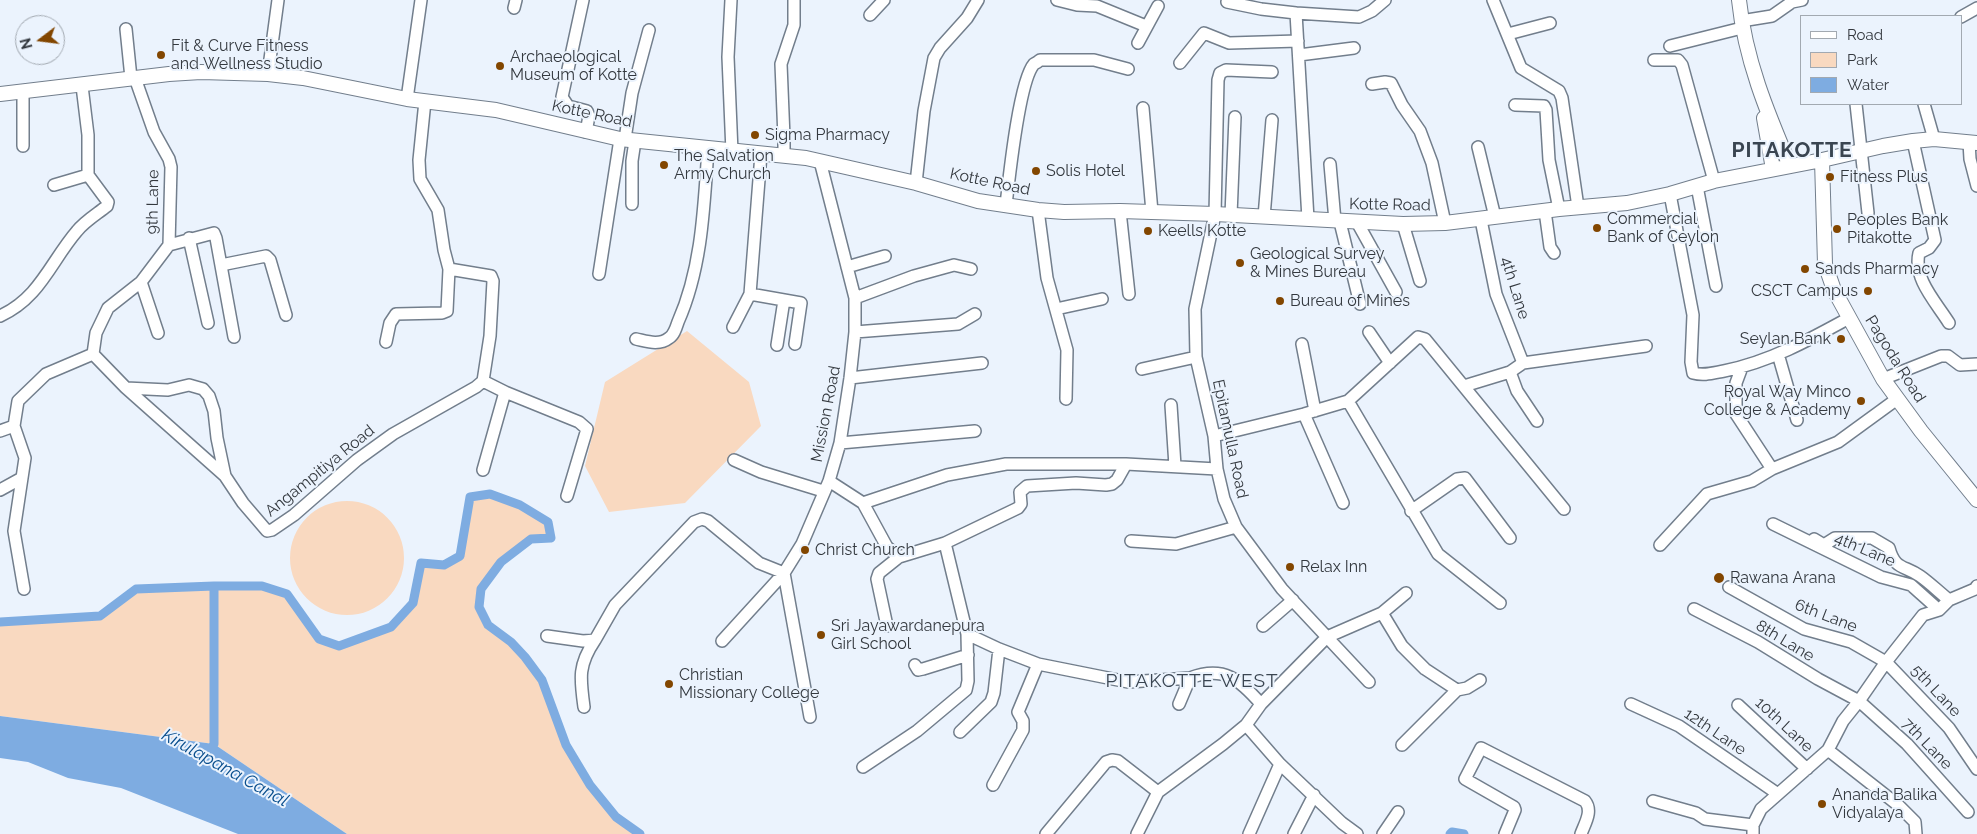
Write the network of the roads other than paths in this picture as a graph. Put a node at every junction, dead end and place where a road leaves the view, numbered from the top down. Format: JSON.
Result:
{"nodes":[{"id":1,"x":278,"y":0,"type":"edge"},
{"id":2,"x":421,"y":0,"type":"edge"},
{"id":3,"x":583,"y":0,"type":"edge"},
{"id":4,"x":731,"y":0,"type":"edge"},
{"id":5,"x":794,"y":0,"type":"edge"},
{"id":6,"x":884,"y":0,"type":"edge"},
{"id":7,"x":978,"y":0,"type":"edge"},
{"id":8,"x":1057,"y":0,"type":"edge"},
{"id":9,"x":1385,"y":0,"type":"edge"},
{"id":10,"x":1492,"y":0,"type":"edge"},
{"id":11,"x":1739,"y":0,"type":"edge"},
{"id":12,"x":1802,"y":0,"type":"edge"},
{"id":13,"x":1227,"y":2,"type":"dead end"},
{"id":14,"x":1098,"y":3,"type":"edge"},
{"id":15,"x":1158,"y":6,"type":"dead end"},
{"id":16,"x":1977,"y":8,"type":"edge"},
{"id":17,"x":1296,"y":13,"type":"junction"},
{"id":18,"x":870,"y":15,"type":"dead end"},
{"id":19,"x":1962,"y":16,"type":"edge"},
{"id":20,"x":1550,"y":23,"type":"dead end"},
{"id":21,"x":1742,"y":25,"type":"junction"},
{"id":22,"x":1146,"y":26,"type":"junction"},
{"id":23,"x":126,"y":29,"type":"dead end"},
{"id":24,"x":649,"y":30,"type":"dead end"},
{"id":25,"x":1508,"y":34,"type":"junction"},
{"id":26,"x":1298,"y":41,"type":"junction"},
{"id":27,"x":1138,"y":43,"type":"dead end"},
{"id":28,"x":1670,"y":46,"type":"dead end"},
{"id":29,"x":1354,"y":48,"type":"dead end"},
{"id":30,"x":1299,"y":56,"type":"junction"},
{"id":31,"x":1654,"y":60,"type":"dead end"},
{"id":32,"x":1180,"y":62,"type":"dead end"},
{"id":33,"x":1128,"y":68,"type":"dead end"},
{"id":34,"x":1272,"y":72,"type":"dead end"},
{"id":35,"x":268,"y":74,"type":"junction"},
{"id":36,"x":133,"y":78,"type":"junction"},
{"id":37,"x":1372,"y":84,"type":"dead end"},
{"id":38,"x":82,"y":86,"type":"junction"},
{"id":39,"x":23,"y":92,"type":"junction"},
{"id":40,"x":1760,"y":93,"type":"junction"},
{"id":41,"x":0,"y":94,"type":"edge"},
{"id":42,"x":407,"y":99,"type":"junction"},
{"id":43,"x":425,"y":101,"type":"junction"},
{"id":44,"x":1514,"y":104,"type":"dead end"},
{"id":45,"x":1856,"y":105,"type":"edge"},
{"id":46,"x":1924,"y":105,"type":"edge"},
{"id":47,"x":1143,"y":108,"type":"dead end"},
{"id":48,"x":1235,"y":118,"type":"dead end"},
{"id":49,"x":1272,"y":120,"type":"dead end"},
{"id":50,"x":586,"y":132,"type":"junction"},
{"id":51,"x":627,"y":140,"type":"junction"},
{"id":52,"x":1934,"y":140,"type":"junction"},
{"id":53,"x":1913,"y":142,"type":"junction"},
{"id":54,"x":1973,"y":143,"type":"edge"},
{"id":55,"x":23,"y":146,"type":"dead end"},
{"id":56,"x":1478,"y":147,"type":"dead end"},
{"id":57,"x":708,"y":148,"type":"junction"},
{"id":58,"x":1861,"y":151,"type":"junction"},
{"id":59,"x":732,"y":152,"type":"junction"},
{"id":60,"x":761,"y":154,"type":"junction"},
{"id":61,"x":784,"y":155,"type":"junction"},
{"id":62,"x":1822,"y":160,"type":"junction"},
{"id":63,"x":820,"y":161,"type":"junction"},
{"id":64,"x":1330,"y":164,"type":"dead end"},
{"id":65,"x":1790,"y":166,"type":"junction"},
{"id":66,"x":1773,"y":169,"type":"junction"},
{"id":67,"x":88,"y":175,"type":"junction"},
{"id":68,"x":1714,"y":181,"type":"junction"},
{"id":69,"x":916,"y":183,"type":"junction"},
{"id":70,"x":54,"y":185,"type":"dead end"},
{"id":71,"x":1696,"y":186,"type":"junction"},
{"id":72,"x":1977,"y":186,"type":"edge"},
{"id":73,"x":1670,"y":194,"type":"junction"},
{"id":74,"x":632,"y":204,"type":"dead end"},
{"id":75,"x":1006,"y":205,"type":"junction"},
{"id":76,"x":1578,"y":207,"type":"junction"},
{"id":77,"x":1038,"y":210,"type":"junction"},
{"id":78,"x":1552,"y":210,"type":"junction"},
{"id":79,"x":1120,"y":211,"type":"junction"},
{"id":80,"x":1152,"y":212,"type":"junction"},
{"id":81,"x":1868,"y":213,"type":"dead end"},
{"id":82,"x":1215,"y":214,"type":"junction"},
{"id":83,"x":1230,"y":215,"type":"junction"},
{"id":84,"x":1495,"y":217,"type":"junction"},
{"id":85,"x":1264,"y":218,"type":"junction"},
{"id":86,"x":1308,"y":219,"type":"junction"},
{"id":87,"x":1481,"y":220,"type":"junction"},
{"id":88,"x":1338,"y":221,"type":"junction"},
{"id":89,"x":1357,"y":222,"type":"junction"},
{"id":90,"x":1445,"y":223,"type":"junction"},
{"id":91,"x":1402,"y":224,"type":"junction"},
{"id":92,"x":189,"y":238,"type":"junction"},
{"id":93,"x":169,"y":245,"type":"junction"},
{"id":94,"x":1554,"y":253,"type":"dead end"},
{"id":95,"x":885,"y":256,"type":"dead end"},
{"id":96,"x":221,"y":265,"type":"junction"},
{"id":97,"x":847,"y":267,"type":"junction"},
{"id":98,"x":449,"y":269,"type":"junction"},
{"id":99,"x":971,"y":269,"type":"dead end"},
{"id":100,"x":600,"y":274,"type":"dead end"},
{"id":101,"x":1420,"y":281,"type":"dead end"},
{"id":102,"x":141,"y":282,"type":"junction"},
{"id":103,"x":1716,"y":286,"type":"dead end"},
{"id":104,"x":1396,"y":292,"type":"dead end"},
{"id":105,"x":750,"y":294,"type":"junction"},
{"id":106,"x":1129,"y":294,"type":"dead end"},
{"id":107,"x":855,"y":298,"type":"junction"},
{"id":108,"x":1102,"y":299,"type":"dead end"},
{"id":109,"x":784,"y":300,"type":"junction"},
{"id":110,"x":1360,"y":304,"type":"dead end"},
{"id":111,"x":1056,"y":309,"type":"junction"},
{"id":112,"x":975,"y":314,"type":"dead end"},
{"id":113,"x":286,"y":315,"type":"dead end"},
{"id":114,"x":0,"y":316,"type":"edge"},
{"id":115,"x":1849,"y":318,"type":"junction"},
{"id":116,"x":208,"y":323,"type":"dead end"},
{"id":117,"x":1949,"y":323,"type":"dead end"},
{"id":118,"x":733,"y":327,"type":"dead end"},
{"id":119,"x":854,"y":332,"type":"junction"},
{"id":120,"x":1369,"y":332,"type":"dead end"},
{"id":121,"x":158,"y":333,"type":"dead end"},
{"id":122,"x":234,"y":337,"type":"dead end"},
{"id":123,"x":636,"y":338,"type":"dead end"},
{"id":124,"x":386,"y":342,"type":"dead end"},
{"id":125,"x":795,"y":344,"type":"dead end"},
{"id":126,"x":1302,"y":344,"type":"dead end"},
{"id":127,"x":777,"y":345,"type":"dead end"},
{"id":128,"x":1646,"y":346,"type":"dead end"},
{"id":129,"x":93,"y":354,"type":"junction"},
{"id":130,"x":1778,"y":354,"type":"junction"},
{"id":131,"x":1196,"y":357,"type":"junction"},
{"id":132,"x":982,"y":363,"type":"dead end"},
{"id":133,"x":1390,"y":363,"type":"junction"},
{"id":134,"x":1524,"y":363,"type":"junction"},
{"id":135,"x":1977,"y":364,"type":"edge"},
{"id":136,"x":1742,"y":367,"type":"junction"},
{"id":137,"x":1142,"y":368,"type":"dead end"},
{"id":138,"x":1510,"y":372,"type":"junction"},
{"id":139,"x":850,"y":378,"type":"junction"},
{"id":140,"x":1883,"y":379,"type":"junction"},
{"id":141,"x":483,"y":381,"type":"junction"},
{"id":142,"x":1464,"y":386,"type":"junction"},
{"id":143,"x":126,"y":388,"type":"junction"},
{"id":144,"x":505,"y":392,"type":"junction"},
{"id":145,"x":1066,"y":399,"type":"dead end"},
{"id":146,"x":1897,"y":399,"type":"junction"},
{"id":147,"x":1348,"y":401,"type":"junction"},
{"id":148,"x":1171,"y":405,"type":"dead end"},
{"id":149,"x":1309,"y":413,"type":"junction"},
{"id":150,"x":1797,"y":420,"type":"dead end"},
{"id":151,"x":1537,"y":421,"type":"dead end"},
{"id":152,"x":14,"y":426,"type":"junction"},
{"id":153,"x":0,"y":431,"type":"edge"},
{"id":154,"x":975,"y":431,"type":"dead end"},
{"id":155,"x":1214,"y":436,"type":"junction"},
{"id":156,"x":840,"y":443,"type":"junction"},
{"id":157,"x":734,"y":460,"type":"dead end"},
{"id":158,"x":1126,"y":464,"type":"junction"},
{"id":159,"x":1175,"y":466,"type":"junction"},
{"id":160,"x":1217,"y":469,"type":"junction"},
{"id":161,"x":1772,"y":469,"type":"junction"},
{"id":162,"x":483,"y":470,"type":"dead end"},
{"id":163,"x":225,"y":476,"type":"junction"},
{"id":164,"x":20,"y":480,"type":"junction"},
{"id":165,"x":829,"y":481,"type":"junction"},
{"id":166,"x":0,"y":490,"type":"edge"},
{"id":167,"x":823,"y":491,"type":"junction"},
{"id":168,"x":568,"y":496,"type":"dead end"},
{"id":169,"x":1977,"y":500,"type":"edge"},
{"id":170,"x":863,"y":503,"type":"junction"},
{"id":171,"x":1343,"y":503,"type":"dead end"},
{"id":172,"x":1564,"y":509,"type":"dead end"},
{"id":173,"x":1411,"y":511,"type":"junction"},
{"id":174,"x":1773,"y":524,"type":"dead end"},
{"id":175,"x":1236,"y":527,"type":"junction"},
{"id":176,"x":1800,"y":530,"type":"dead end"},
{"id":177,"x":1510,"y":538,"type":"dead end"},
{"id":178,"x":1132,"y":541,"type":"dead end"},
{"id":179,"x":944,"y":543,"type":"junction"},
{"id":180,"x":1660,"y":545,"type":"dead end"},
{"id":181,"x":899,"y":557,"type":"junction"},
{"id":182,"x":784,"y":573,"type":"junction"},
{"id":183,"x":1977,"y":586,"type":"edge"},
{"id":184,"x":1729,"y":587,"type":"dead end"},
{"id":185,"x":24,"y":589,"type":"dead end"},
{"id":186,"x":1406,"y":593,"type":"dead end"},
{"id":187,"x":1293,"y":600,"type":"junction"},
{"id":188,"x":1949,"y":600,"type":"junction"},
{"id":189,"x":1500,"y":603,"type":"dead end"},
{"id":190,"x":1694,"y":609,"type":"dead end"},
{"id":191,"x":1939,"y":610,"type":"junction"},
{"id":192,"x":1382,"y":613,"type":"junction"},
{"id":193,"x":887,"y":626,"type":"dead end"},
{"id":194,"x":1263,"y":626,"type":"dead end"},
{"id":195,"x":967,"y":634,"type":"junction"},
{"id":196,"x":547,"y":636,"type":"dead end"},
{"id":197,"x":1327,"y":637,"type":"junction"},
{"id":198,"x":594,"y":640,"type":"junction"},
{"id":199,"x":722,"y":642,"type":"dead end"},
{"id":200,"x":999,"y":649,"type":"junction"},
{"id":201,"x":968,"y":654,"type":"junction"},
{"id":202,"x":1886,"y":662,"type":"junction"},
{"id":203,"x":1038,"y":664,"type":"junction"},
{"id":204,"x":915,"y":665,"type":"dead end"},
{"id":205,"x":1190,"y":678,"type":"junction"},
{"id":206,"x":1480,"y":680,"type":"dead end"},
{"id":207,"x":1369,"y":682,"type":"dead end"},
{"id":208,"x":1458,"y":690,"type":"junction"},
{"id":209,"x":1859,"y":701,"type":"junction"},
{"id":210,"x":1179,"y":704,"type":"dead end"},
{"id":211,"x":1261,"y":704,"type":"junction"},
{"id":212,"x":1631,"y":704,"type":"dead end"},
{"id":213,"x":1738,"y":705,"type":"dead end"},
{"id":214,"x":584,"y":707,"type":"dead end"},
{"id":215,"x":810,"y":717,"type":"dead end"},
{"id":216,"x":1246,"y":725,"type":"junction"},
{"id":217,"x":960,"y":732,"type":"dead end"},
{"id":218,"x":1402,"y":746,"type":"dead end"},
{"id":219,"x":1828,"y":750,"type":"junction"},
{"id":220,"x":1280,"y":764,"type":"junction"},
{"id":221,"x":863,"y":767,"type":"dead end"},
{"id":222,"x":1807,"y":769,"type":"junction"},
{"id":223,"x":1977,"y":769,"type":"edge"},
{"id":224,"x":992,"y":785,"type":"dead end"},
{"id":225,"x":1158,"y":792,"type":"junction"},
{"id":226,"x":1778,"y":794,"type":"junction"},
{"id":227,"x":1314,"y":795,"type":"junction"},
{"id":228,"x":1653,"y":801,"type":"dead end"},
{"id":229,"x":1398,"y":812,"type":"dead end"},
{"id":230,"x":1968,"y":812,"type":"dead end"},
{"id":231,"x":1342,"y":823,"type":"junction"},
{"id":232,"x":1753,"y":829,"type":"edge"},
{"id":233,"x":1046,"y":834,"type":"edge"},
{"id":234,"x":1137,"y":834,"type":"edge"},
{"id":235,"x":1249,"y":834,"type":"edge"},
{"id":236,"x":1294,"y":834,"type":"edge"},
{"id":237,"x":1337,"y":834,"type":"edge"},
{"id":238,"x":1357,"y":834,"type":"edge"},
{"id":239,"x":1383,"y":834,"type":"edge"},
{"id":240,"x":1505,"y":834,"type":"edge"},
{"id":241,"x":1581,"y":834,"type":"edge"},
{"id":242,"x":1916,"y":834,"type":"edge"}],
"edges":[{"from":1,"to":35,"type":"street"},
{"from":2,"to":42,"type":"street"},
{"from":3,"to":50,"type":"street"},
{"from":4,"to":59,"type":"street"},
{"from":5,"to":61,"type":"street"},
{"from":6,"to":18,"type":"street"},
{"from":7,"to":69,"type":"street"},
{"from":8,"to":14,"type":"street"},
{"from":9,"to":17,"type":"street"},
{"from":10,"to":25,"type":"street"},
{"from":11,"to":21,"type":"main road"},
{"from":12,"to":21,"type":"street"},
{"from":13,"to":17,"type":"street"},
{"from":14,"to":22,"type":"street"},
{"from":15,"to":22,"type":"street"},
{"from":16,"to":19,"type":"street"},
{"from":17,"to":26,"type":"street"},
{"from":20,"to":25,"type":"street"},
{"from":21,"to":28,"type":"street"},
{"from":21,"to":40,"type":"main road"},
{"from":22,"to":27,"type":"street"},
{"from":23,"to":36,"type":"street","name":"9th Lane"},
{"from":24,"to":51,"type":"street"},
{"from":25,"to":76,"type":"street"},
{"from":26,"to":30,"type":"street"},
{"from":26,"to":32,"type":"street"},
{"from":29,"to":30,"type":"street"},
{"from":30,"to":86,"type":"street"},
{"from":31,"to":68,"type":"street"},
{"from":33,"to":75,"type":"street"},
{"from":34,"to":82,"type":"street","name":"Epitamulla Road"},
{"from":35,"to":36,"type":"main road","name":"Kotte Road"},
{"from":35,"to":42,"type":"main road","name":"Kotte Road"},
{"from":36,"to":38,"type":"main road","name":"Kotte Road"},
{"from":36,"to":93,"type":"street","name":"9th Lane"},
{"from":37,"to":90,"type":"street"},
{"from":38,"to":39,"type":"main road","name":"Kotte Road"},
{"from":38,"to":67,"type":"street"},
{"from":39,"to":41,"type":"main road","name":"Kotte Road"},
{"from":39,"to":55,"type":"street"},
{"from":40,"to":65,"type":"main road"},
{"from":40,"to":66,"type":"main road"},
{"from":42,"to":43,"type":"main road","name":"Kotte Road"},
{"from":43,"to":50,"type":"main road","name":"Kotte Road"},
{"from":43,"to":98,"type":"street"},
{"from":44,"to":78,"type":"street"},
{"from":45,"to":58,"type":"street"},
{"from":46,"to":52,"type":"street"},
{"from":47,"to":80,"type":"street"},
{"from":48,"to":83,"type":"street"},
{"from":49,"to":85,"type":"street"},
{"from":50,"to":51,"type":"main road","name":"Kotte Road"},
{"from":51,"to":57,"type":"main road","name":"Kotte Road"},
{"from":51,"to":74,"type":"street"},
{"from":51,"to":100,"type":"street"},
{"from":52,"to":53,"type":"main road","name":"Kotte Road"},
{"from":52,"to":54,"type":"main road","name":"Kotte Road"},
{"from":53,"to":58,"type":"main road","name":"Kotte Road"},
{"from":53,"to":117,"type":"street"},
{"from":54,"to":72,"type":"street"},
{"from":56,"to":84,"type":"street"},
{"from":57,"to":59,"type":"main road","name":"Kotte Road"},
{"from":57,"to":123,"type":"street"},
{"from":58,"to":62,"type":"main road","name":"Kotte Road"},
{"from":58,"to":81,"type":"street"},
{"from":59,"to":60,"type":"main road","name":"Kotte Road"},
{"from":60,"to":61,"type":"main road","name":"Kotte Road"},
{"from":60,"to":105,"type":"street"},
{"from":61,"to":63,"type":"main road","name":"Kotte Road"},
{"from":62,"to":65,"type":"main road","name":"Kotte Road"},
{"from":62,"to":115,"type":"main road","name":"Pagoda Road"},
{"from":63,"to":69,"type":"main road","name":"Kotte Road"},
{"from":63,"to":97,"type":"street","name":"Mission Road"},
{"from":64,"to":88,"type":"street"},
{"from":65,"to":66,"type":"main road","name":"Kotte Road"},
{"from":66,"to":68,"type":"main road","name":"Kotte Road"},
{"from":67,"to":70,"type":"street"},
{"from":67,"to":114,"type":"street"},
{"from":68,"to":71,"type":"main road","name":"Kotte Road"},
{"from":69,"to":75,"type":"main road","name":"Kotte Road"},
{"from":71,"to":73,"type":"main road","name":"Kotte Road"},
{"from":71,"to":103,"type":"street"},
{"from":73,"to":76,"type":"main road","name":"Kotte Road"},
{"from":73,"to":136,"type":"street"},
{"from":75,"to":77,"type":"main road","name":"Kotte Road"},
{"from":76,"to":78,"type":"main road","name":"Kotte Road"},
{"from":77,"to":79,"type":"main road","name":"Kotte Road"},
{"from":77,"to":111,"type":"street"},
{"from":78,"to":84,"type":"main road","name":"Kotte Road"},
{"from":78,"to":94,"type":"street"},
{"from":79,"to":80,"type":"main road","name":"Kotte Road"},
{"from":79,"to":106,"type":"street"},
{"from":80,"to":82,"type":"main road","name":"Kotte Road"},
{"from":82,"to":83,"type":"main road","name":"Kotte Road"},
{"from":82,"to":131,"type":"street","name":"Epitamulla Road"},
{"from":83,"to":85,"type":"main road","name":"Kotte Road"},
{"from":84,"to":87,"type":"main road","name":"Kotte Road"},
{"from":85,"to":86,"type":"main road","name":"Kotte Road"},
{"from":86,"to":88,"type":"main road","name":"Kotte Road"},
{"from":87,"to":90,"type":"main road","name":"Kotte Road"},
{"from":87,"to":134,"type":"street","name":"4th Lane"},
{"from":88,"to":89,"type":"main road","name":"Kotte Road"},
{"from":88,"to":110,"type":"street"},
{"from":89,"to":91,"type":"main road","name":"Kotte Road"},
{"from":89,"to":104,"type":"street"},
{"from":90,"to":91,"type":"main road","name":"Kotte Road"},
{"from":91,"to":101,"type":"street"},
{"from":92,"to":93,"type":"street"},
{"from":92,"to":96,"type":"street"},
{"from":92,"to":116,"type":"street"},
{"from":93,"to":102,"type":"street","name":"9th Lane"},
{"from":95,"to":97,"type":"street"},
{"from":96,"to":113,"type":"street"},
{"from":96,"to":122,"type":"street"},
{"from":97,"to":107,"type":"street","name":"Mission Road"},
{"from":98,"to":124,"type":"street"},
{"from":98,"to":141,"type":"street"},
{"from":99,"to":107,"type":"street"},
{"from":102,"to":121,"type":"street"},
{"from":102,"to":129,"type":"street","name":"9th Lane"},
{"from":105,"to":109,"type":"street"},
{"from":105,"to":118,"type":"street"},
{"from":107,"to":119,"type":"street","name":"Mission Road"},
{"from":108,"to":111,"type":"street"},
{"from":109,"to":125,"type":"street"},
{"from":109,"to":127,"type":"street"},
{"from":111,"to":145,"type":"street"},
{"from":112,"to":119,"type":"street"},
{"from":115,"to":130,"type":"street"},
{"from":115,"to":140,"type":"main road","name":"Pagoda Road"},
{"from":119,"to":139,"type":"street","name":"Mission Road"},
{"from":120,"to":133,"type":"street"},
{"from":126,"to":149,"type":"street"},
{"from":128,"to":134,"type":"street"},
{"from":129,"to":143,"type":"street"},
{"from":129,"to":152,"type":"street"},
{"from":130,"to":136,"type":"street"},
{"from":130,"to":150,"type":"street"},
{"from":131,"to":137,"type":"street"},
{"from":131,"to":155,"type":"street","name":"Epitamulla Road"},
{"from":132,"to":139,"type":"street"},
{"from":133,"to":142,"type":"street"},
{"from":133,"to":147,"type":"street"},
{"from":134,"to":138,"type":"street"},
{"from":135,"to":140,"type":"street"},
{"from":136,"to":161,"type":"street"},
{"from":138,"to":142,"type":"street"},
{"from":138,"to":151,"type":"street"},
{"from":139,"to":156,"type":"street","name":"Mission Road"},
{"from":140,"to":146,"type":"main road","name":"Pagoda Road"},
{"from":141,"to":144,"type":"street"},
{"from":141,"to":163,"type":"street","name":"Angampitiya Road"},
{"from":142,"to":172,"type":"street"},
{"from":143,"to":163,"type":"street"},
{"from":143,"to":163,"type":"street"},
{"from":144,"to":162,"type":"street"},
{"from":144,"to":168,"type":"street"},
{"from":146,"to":161,"type":"street"},
{"from":146,"to":169,"type":"main road","name":"Pagoda Road"},
{"from":147,"to":149,"type":"street"},
{"from":147,"to":173,"type":"street"},
{"from":148,"to":159,"type":"street"},
{"from":149,"to":155,"type":"street"},
{"from":149,"to":171,"type":"street"},
{"from":152,"to":153,"type":"street"},
{"from":152,"to":164,"type":"street"},
{"from":154,"to":156,"type":"street"},
{"from":155,"to":160,"type":"street","name":"Epitamulla Road"},
{"from":156,"to":165,"type":"street","name":"Mission Road"},
{"from":157,"to":167,"type":"street"},
{"from":158,"to":159,"type":"street"},
{"from":158,"to":170,"type":"street"},
{"from":158,"to":179,"type":"street"},
{"from":159,"to":160,"type":"street"},
{"from":160,"to":175,"type":"street","name":"Epitamulla Road"},
{"from":161,"to":180,"type":"street"},
{"from":164,"to":166,"type":"street"},
{"from":164,"to":185,"type":"street"},
{"from":165,"to":167,"type":"street","name":"Mission Road"},
{"from":165,"to":170,"type":"street"},
{"from":167,"to":182,"type":"street","name":"Mission Road"},
{"from":170,"to":181,"type":"street"},
{"from":173,"to":177,"type":"street"},
{"from":173,"to":189,"type":"street"},
{"from":174,"to":191,"type":"street","name":"4th Lane"},
{"from":175,"to":178,"type":"street"},
{"from":175,"to":187,"type":"street","name":"Epitamulla Road"},
{"from":176,"to":188,"type":"street"},
{"from":179,"to":181,"type":"street"},
{"from":179,"to":195,"type":"street"},
{"from":181,"to":193,"type":"street"},
{"from":182,"to":198,"type":"street"},
{"from":182,"to":199,"type":"street","name":"Mission Road"},
{"from":182,"to":215,"type":"street"},
{"from":183,"to":188,"type":"street"},
{"from":184,"to":202,"type":"street","name":"6th Lane"},
{"from":186,"to":192,"type":"street"},
{"from":187,"to":194,"type":"street"},
{"from":187,"to":197,"type":"street","name":"Epitamulla Road"},
{"from":188,"to":191,"type":"street"},
{"from":190,"to":209,"type":"street","name":"8th Lane"},
{"from":191,"to":202,"type":"street"},
{"from":192,"to":197,"type":"street"},
{"from":192,"to":208,"type":"street"},
{"from":195,"to":200,"type":"street"},
{"from":195,"to":201,"type":"street"},
{"from":196,"to":198,"type":"street"},
{"from":197,"to":207,"type":"street","name":"Epitamulla Road"},
{"from":197,"to":211,"type":"street"},
{"from":198,"to":214,"type":"street"},
{"from":200,"to":203,"type":"street"},
{"from":200,"to":217,"type":"street"},
{"from":201,"to":204,"type":"street"},
{"from":201,"to":221,"type":"street"},
{"from":202,"to":209,"type":"street"},
{"from":202,"to":223,"type":"street","name":"5th Lane"},
{"from":203,"to":205,"type":"street"},
{"from":203,"to":224,"type":"street"},
{"from":205,"to":210,"type":"street"},
{"from":205,"to":211,"type":"street"},
{"from":206,"to":208,"type":"street"},
{"from":208,"to":218,"type":"street"},
{"from":209,"to":219,"type":"street"},
{"from":209,"to":230,"type":"street","name":"7th Lane"},
{"from":211,"to":216,"type":"street"},
{"from":212,"to":226,"type":"street","name":"12th Lane"},
{"from":213,"to":222,"type":"street","name":"10th Lane"},
{"from":216,"to":220,"type":"street"},
{"from":216,"to":225,"type":"street"},
{"from":219,"to":222,"type":"street"},
{"from":219,"to":242,"type":"street"},
{"from":220,"to":227,"type":"street"},
{"from":220,"to":235,"type":"street"},
{"from":222,"to":226,"type":"street"},
{"from":225,"to":233,"type":"street"},
{"from":225,"to":234,"type":"street"},
{"from":226,"to":232,"type":"street"},
{"from":227,"to":231,"type":"street"},
{"from":227,"to":236,"type":"street"},
{"from":228,"to":232,"type":"street"},
{"from":229,"to":239,"type":"street"},
{"from":231,"to":237,"type":"street"},
{"from":231,"to":238,"type":"street"},
{"from":240,"to":241,"type":"street"}]}
